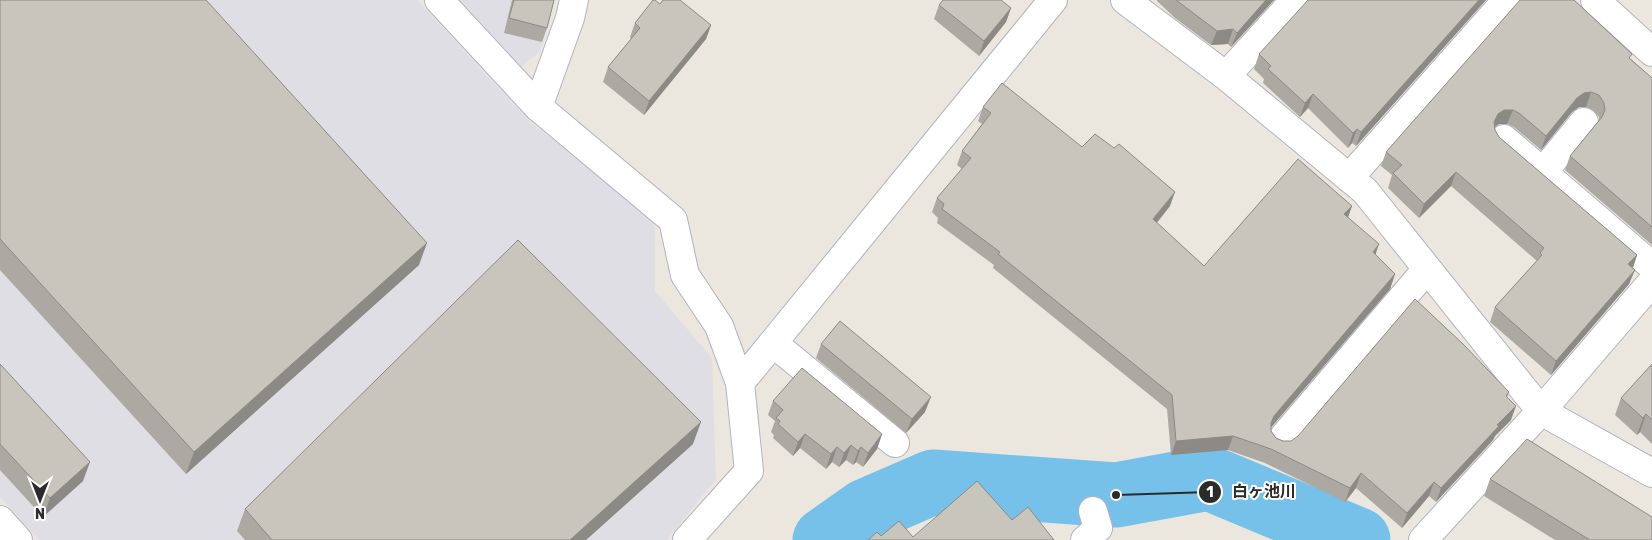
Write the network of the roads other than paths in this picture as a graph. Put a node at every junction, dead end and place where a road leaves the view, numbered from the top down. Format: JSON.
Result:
{"nodes":[{"id":1,"x":439,"y":0,"type":"edge"},
{"id":2,"x":574,"y":0,"type":"edge"},
{"id":3,"x":1053,"y":0,"type":"edge"},
{"id":4,"x":1125,"y":0,"type":"edge"},
{"id":5,"x":1295,"y":0,"type":"edge"},
{"id":6,"x":1507,"y":0,"type":"edge"},
{"id":7,"x":1595,"y":0,"type":"edge"},
{"id":8,"x":1652,"y":52,"type":"edge"},
{"id":9,"x":1226,"y":76,"type":"junction"},
{"id":10,"x":538,"y":107,"type":"junction"},
{"id":11,"x":1584,"y":122,"type":"dead end"},
{"id":12,"x":1504,"y":139,"type":"edge"},
{"id":13,"x":1543,"y":172,"type":"junction"},
{"id":14,"x":1349,"y":178,"type":"junction"},
{"id":15,"x":1652,"y":266,"type":"edge"},
{"id":16,"x":1427,"y":269,"type":"junction"},
{"id":17,"x":1652,"y":282,"type":"edge"},
{"id":18,"x":773,"y":343,"type":"junction"},
{"id":19,"x":740,"y":383,"type":"junction"},
{"id":20,"x":1541,"y":411,"type":"junction"},
{"id":21,"x":1281,"y":440,"type":"edge"},
{"id":22,"x":895,"y":443,"type":"dead end"},
{"id":23,"x":1652,"y":473,"type":"edge"},
{"id":24,"x":1093,"y":511,"type":"dead end"},
{"id":25,"x":0,"y":520,"type":"edge"},
{"id":26,"x":18,"y":540,"type":"edge"},
{"id":27,"x":687,"y":540,"type":"edge"},
{"id":28,"x":1085,"y":540,"type":"edge"},
{"id":29,"x":1424,"y":540,"type":"edge"}],
"edges":[{"from":1,"to":10,"type":"street"},
{"from":2,"to":10,"type":"street"},
{"from":3,"to":18,"type":"street"},
{"from":4,"to":9,"type":"street"},
{"from":5,"to":9,"type":"street"},
{"from":6,"to":14,"type":"street"},
{"from":7,"to":8,"type":"street"},
{"from":9,"to":14,"type":"street"},
{"from":10,"to":19,"type":"street"},
{"from":11,"to":13,"type":"street"},
{"from":12,"to":13,"type":"street"},
{"from":13,"to":15,"type":"street"},
{"from":14,"to":16,"type":"street"},
{"from":16,"to":20,"type":"street"},
{"from":16,"to":21,"type":"street"},
{"from":17,"to":20,"type":"street"},
{"from":18,"to":19,"type":"street"},
{"from":18,"to":22,"type":"street"},
{"from":19,"to":27,"type":"street"},
{"from":20,"to":23,"type":"street"},
{"from":20,"to":29,"type":"street"},
{"from":24,"to":28,"type":"street"},
{"from":25,"to":26,"type":"street"}]}
